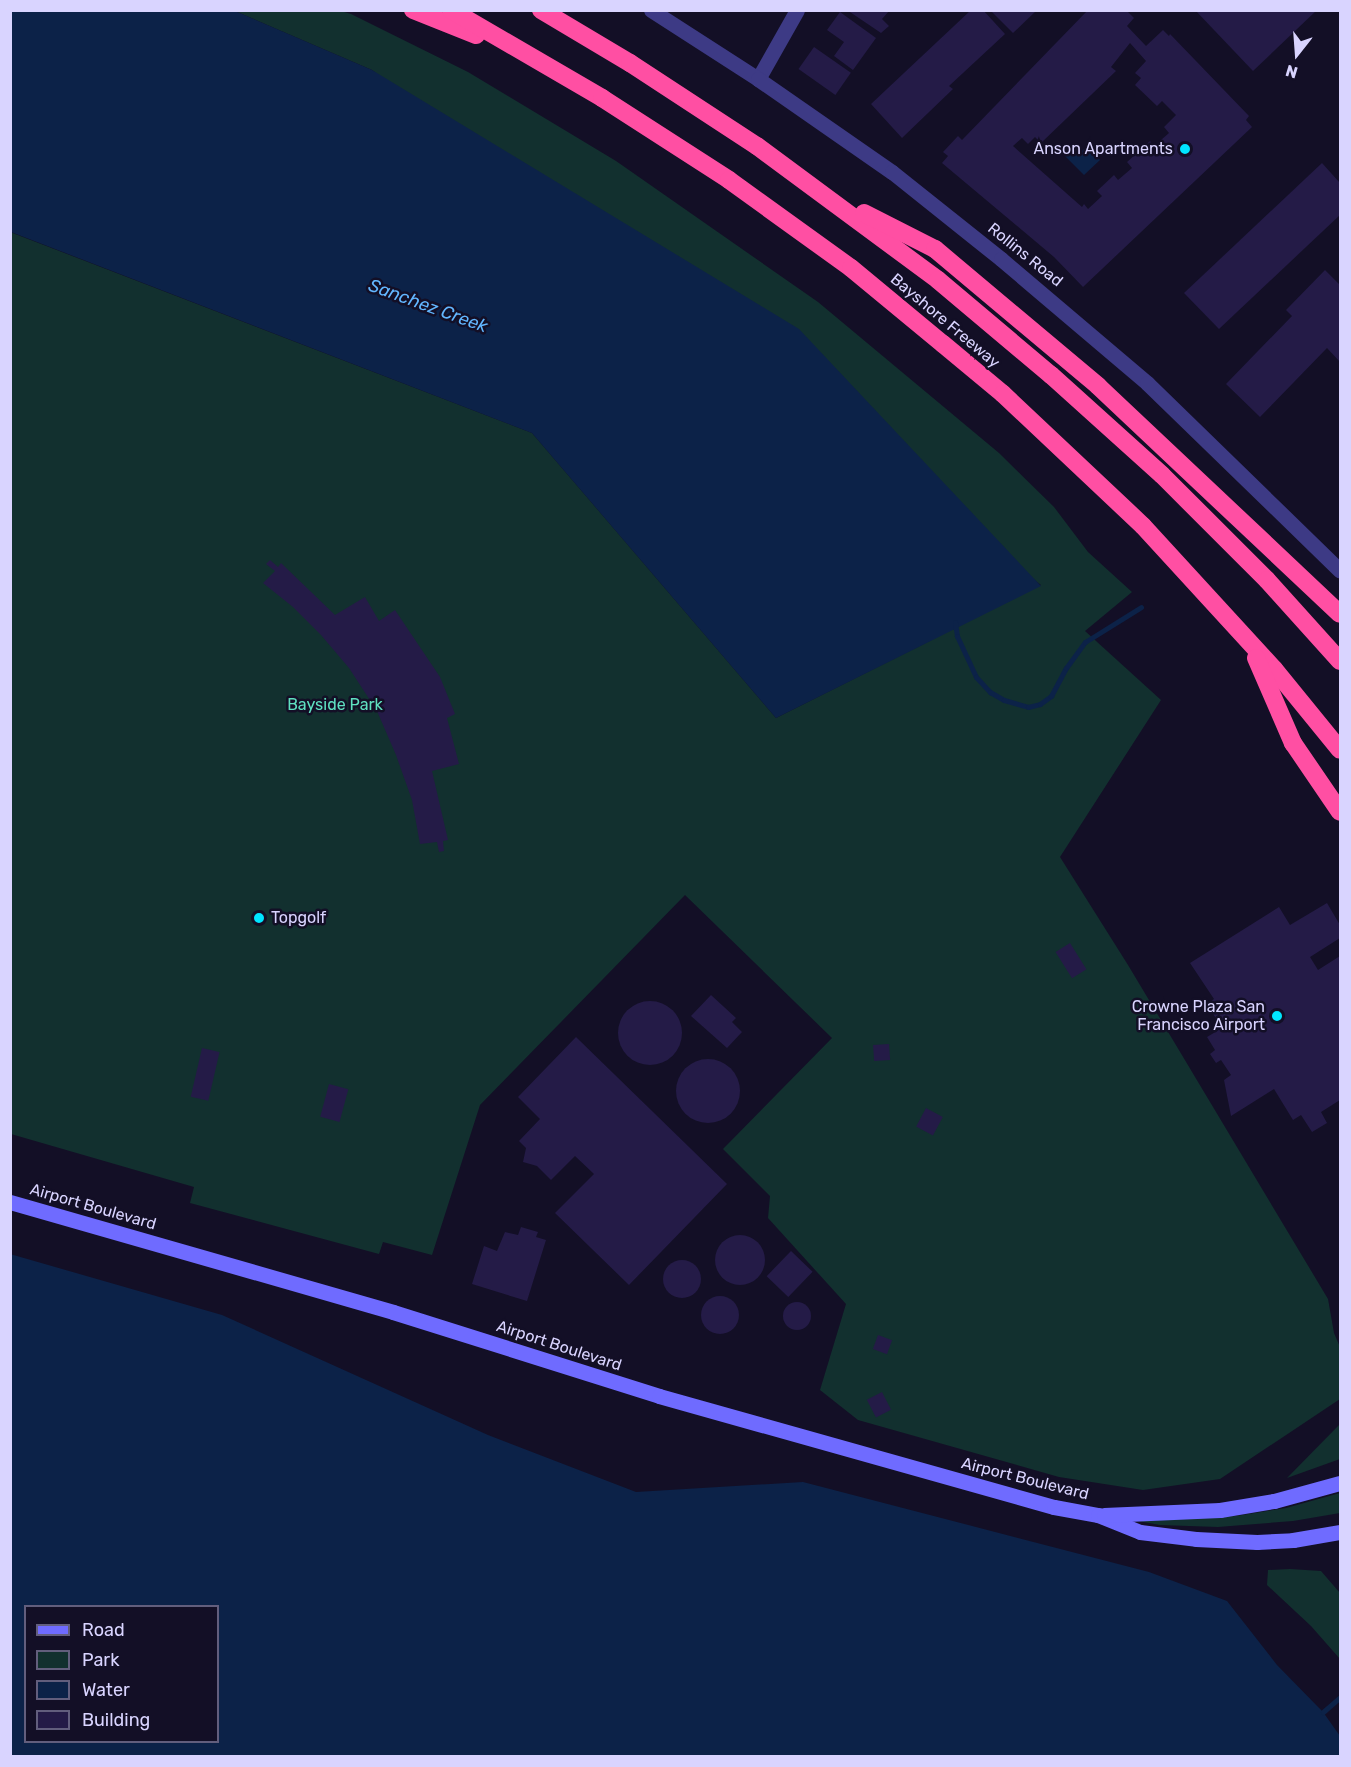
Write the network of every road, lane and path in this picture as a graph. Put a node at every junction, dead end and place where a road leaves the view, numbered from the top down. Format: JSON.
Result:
{"nodes":[{"id":1,"x":413,"y":10,"type":"edge"},
{"id":2,"x":451,"y":10,"type":"edge"},
{"id":3,"x":541,"y":10,"type":"edge"},
{"id":4,"x":651,"y":10,"type":"edge"},
{"id":5,"x":797,"y":10,"type":"edge"},
{"id":6,"x":540,"y":60,"type":"junction"},
{"id":7,"x":758,"y":79,"type":"junction"},
{"id":8,"x":820,"y":190,"type":"junction"},
{"id":9,"x":1341,"y":571,"type":"edge"},
{"id":10,"x":1341,"y":614,"type":"edge"},
{"id":11,"x":1249,"y":642,"type":"junction"},
{"id":12,"x":1341,"y":661,"type":"edge"},
{"id":13,"x":1341,"y":750,"type":"edge"},
{"id":14,"x":1341,"y":812,"type":"edge"},
{"id":15,"x":10,"y":1202,"type":"edge"},
{"id":16,"x":1341,"y":1483,"type":"edge"},
{"id":17,"x":1098,"y":1515,"type":"junction"},
{"id":18,"x":1341,"y":1532,"type":"edge"}],
"edges":[{"from":1,"to":6,"type":"highway"},
{"from":2,"to":6,"type":"highway","name":"Bayshore Freeway"},
{"from":3,"to":8,"type":"highway","name":"Bayshore Freeway"},
{"from":4,"to":7,"type":"street","name":"Rollins Road"},
{"from":5,"to":7,"type":"street"},
{"from":6,"to":11,"type":"highway","name":"Bayshore Freeway"},
{"from":7,"to":9,"type":"street","name":"Rollins Road"},
{"from":8,"to":10,"type":"highway"},
{"from":8,"to":12,"type":"highway","name":"Bayshore Freeway"},
{"from":11,"to":13,"type":"highway","name":"Bayshore Freeway"},
{"from":11,"to":14,"type":"highway"},
{"from":15,"to":17,"type":"main road","name":"Airport Boulevard"},
{"from":16,"to":17,"type":"main road","name":"Airport Boulevard"},
{"from":17,"to":18,"type":"main road","name":"Airport Boulevard"}]}
